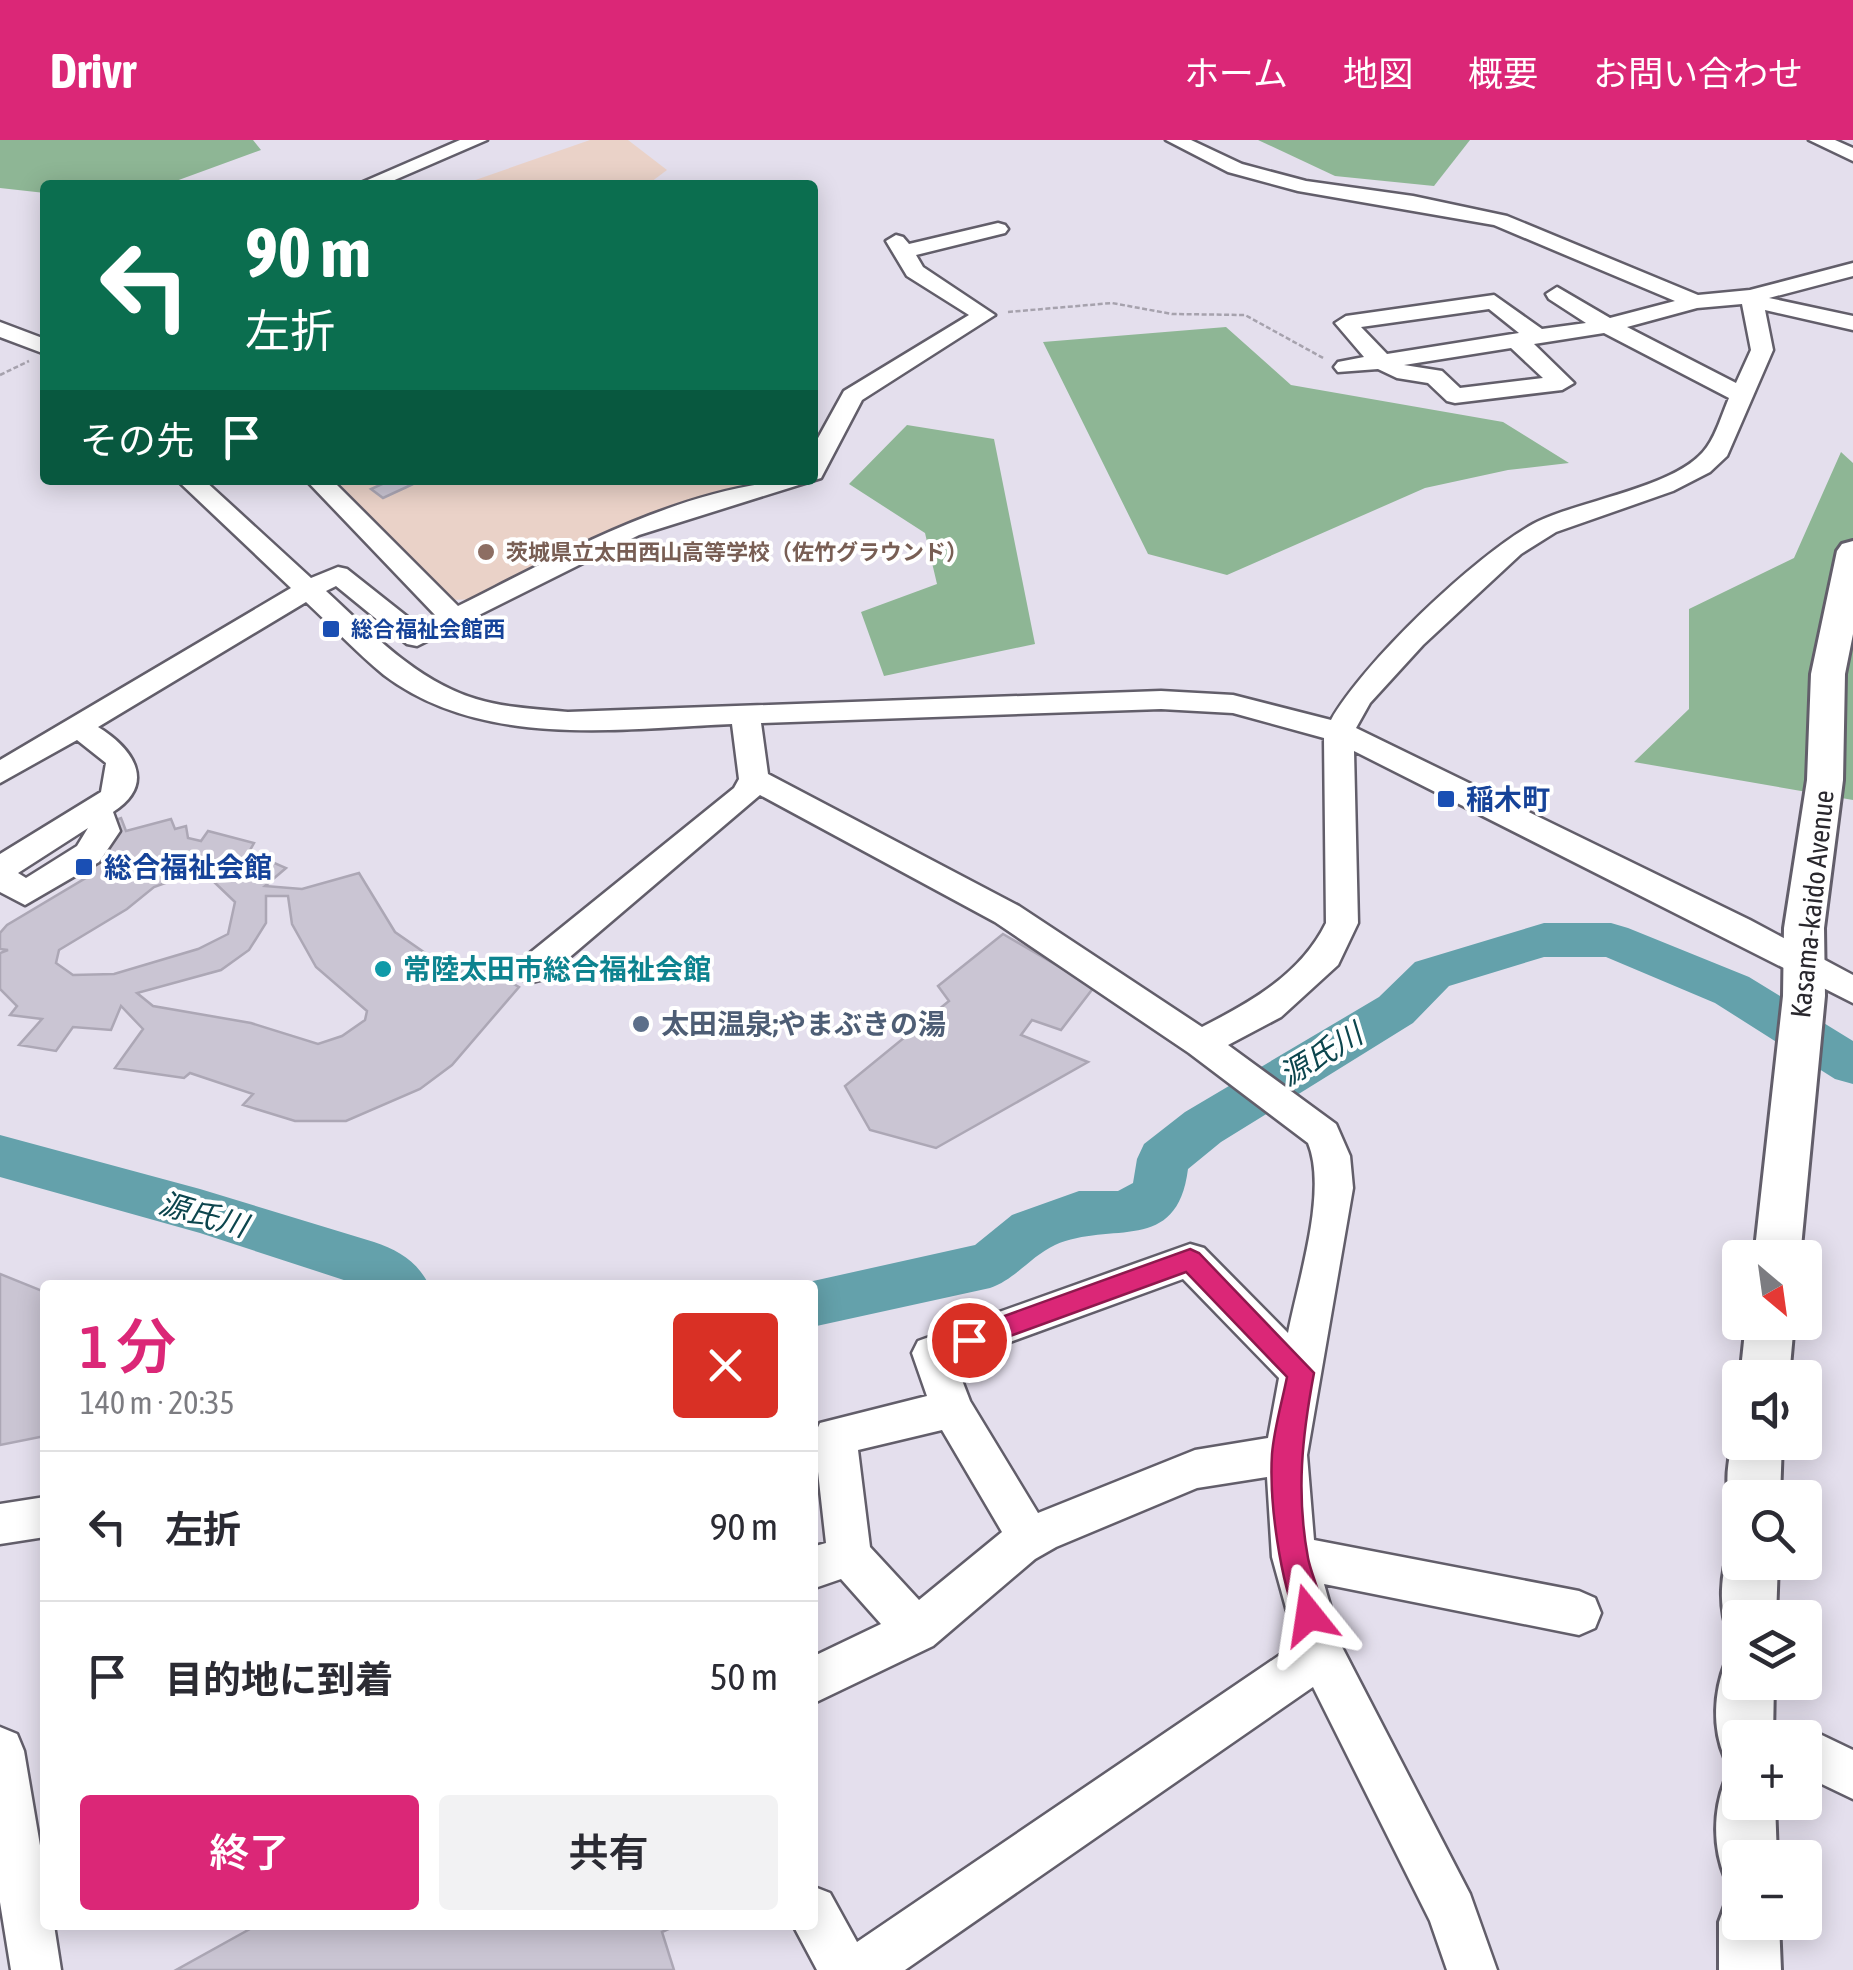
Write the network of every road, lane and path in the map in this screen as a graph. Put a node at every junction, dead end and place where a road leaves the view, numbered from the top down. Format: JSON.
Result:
{"nodes":[{"id":1,"x":477,"y":140,"type":"edge"},
{"id":2,"x":1176,"y":140,"type":"edge"},
{"id":3,"x":1819,"y":140,"type":"edge"},
{"id":4,"x":1853,"y":155,"type":"edge"},
{"id":5,"x":378,"y":180,"type":"edge"},
{"id":6,"x":998,"y":229,"type":"dead end"},
{"id":7,"x":1853,"y":269,"type":"edge"},
{"id":8,"x":1557,"y":294,"type":"dead end"},
{"id":9,"x":1752,"y":299,"type":"junction"},
{"id":10,"x":1696,"y":302,"type":"junction"},
{"id":11,"x":1579,"y":308,"type":"junction"},
{"id":12,"x":984,"y":315,"type":"junction"},
{"id":13,"x":1853,"y":322,"type":"edge"},
{"id":14,"x":1607,"y":326,"type":"junction"},
{"id":15,"x":0,"y":329,"type":"edge"},
{"id":16,"x":1529,"y":341,"type":"junction"},
{"id":17,"x":38,"y":354,"type":"edge"},
{"id":18,"x":1377,"y":362,"type":"junction"},
{"id":19,"x":1346,"y":368,"type":"joint"},
{"id":20,"x":0,"y":375,"type":"edge"},
{"id":21,"x":1743,"y":396,"type":"junction"},
{"id":22,"x":818,"y":461,"type":"edge"},
{"id":23,"x":195,"y":485,"type":"edge"},
{"id":24,"x":323,"y":485,"type":"edge"},
{"id":25,"x":781,"y":485,"type":"edge"},
{"id":26,"x":1853,"y":551,"type":"edge"},
{"id":27,"x":309,"y":589,"type":"junction"},
{"id":28,"x":454,"y":619,"type":"junction"},
{"id":29,"x":745,"y":716,"type":"junction"},
{"id":30,"x":78,"y":727,"type":"junction"},
{"id":31,"x":1339,"y":732,"type":"junction"},
{"id":32,"x":0,"y":773,"type":"edge"},
{"id":33,"x":754,"y":779,"type":"junction"},
{"id":34,"x":0,"y":873,"type":"edge"},
{"id":35,"x":532,"y":970,"type":"dead end"},
{"id":36,"x":1804,"y":980,"type":"junction"},
{"id":37,"x":1853,"y":990,"type":"edge"},
{"id":38,"x":1211,"y":1052,"type":"junction"},
{"id":39,"x":1778,"y":1240,"type":"edge"},
{"id":40,"x":1300,"y":1373,"type":"junction"},
{"id":41,"x":952,"y":1409,"type":"junction"},
{"id":42,"x":1286,"y":1455,"type":"junction"},
{"id":43,"x":40,"y":1519,"type":"edge"},
{"id":44,"x":0,"y":1524,"type":"edge"},
{"id":45,"x":1030,"y":1538,"type":"junction"},
{"id":46,"x":1294,"y":1557,"type":"junction"},
{"id":47,"x":831,"y":1562,"type":"edge"},
{"id":48,"x":1579,"y":1613,"type":"dead end"},
{"id":49,"x":918,"y":1630,"type":"junction"},
{"id":50,"x":1321,"y":1654,"type":"junction"},
{"id":51,"x":818,"y":1678,"type":"edge"},
{"id":52,"x":0,"y":1751,"type":"edge"},
{"id":53,"x":1822,"y":1760,"type":"edge"},
{"id":54,"x":1853,"y":1776,"type":"edge"},
{"id":55,"x":34,"y":1892,"type":"edge"},
{"id":56,"x":818,"y":1923,"type":"edge"},
{"id":57,"x":1749,"y":1940,"type":"edge"},
{"id":58,"x":1466,"y":1967,"type":"edge"},
{"id":59,"x":36,"y":1970,"type":"edge"},
{"id":60,"x":845,"y":1970,"type":"edge"},
{"id":61,"x":861,"y":1970,"type":"edge"},
{"id":62,"x":1750,"y":1970,"type":"edge"}],
"edges":[{"from":1,"to":5,"type":"street"},
{"from":2,"to":10,"type":"street"},
{"from":3,"to":4,"type":"street"},
{"from":6,"to":12,"type":"street"},
{"from":7,"to":9,"type":"street"},
{"from":8,"to":11,"type":"street"},
{"from":9,"to":10,"type":"street"},
{"from":9,"to":13,"type":"street"},
{"from":9,"to":21,"type":"street"},
{"from":10,"to":14,"type":"street"},
{"from":11,"to":14,"type":"street"},
{"from":11,"to":16,"type":"street"},
{"from":12,"to":19,"type":"path"},
{"from":12,"to":22,"type":"street"},
{"from":14,"to":16,"type":"street"},
{"from":14,"to":21,"type":"street"},
{"from":15,"to":17,"type":"street"},
{"from":16,"to":18,"type":"street"},
{"from":16,"to":18,"type":"street"},
{"from":16,"to":18,"type":"street"},
{"from":17,"to":20,"type":"path"},
{"from":18,"to":19,"type":"street"},
{"from":21,"to":31,"type":"street"},
{"from":23,"to":27,"type":"street"},
{"from":24,"to":28,"type":"street"},
{"from":25,"to":28,"type":"street"},
{"from":26,"to":36,"type":"main road","name":"Kasama-kaido Avenue"},
{"from":27,"to":28,"type":"street"},
{"from":27,"to":29,"type":"street"},
{"from":27,"to":30,"type":"street"},
{"from":29,"to":31,"type":"street"},
{"from":29,"to":33,"type":"street"},
{"from":30,"to":32,"type":"street"},
{"from":30,"to":34,"type":"street"},
{"from":31,"to":36,"type":"street"},
{"from":31,"to":38,"type":"street"},
{"from":33,"to":35,"type":"street"},
{"from":33,"to":38,"type":"street"},
{"from":36,"to":37,"type":"street"},
{"from":36,"to":39,"type":"main road","name":"Kasama-kaido Avenue"},
{"from":38,"to":40,"type":"street"},
{"from":40,"to":41,"type":"street"},
{"from":40,"to":42,"type":"street"},
{"from":41,"to":45,"type":"street"},
{"from":41,"to":47,"type":"street"},
{"from":42,"to":45,"type":"street"},
{"from":42,"to":46,"type":"street"},
{"from":43,"to":44,"type":"street"},
{"from":45,"to":49,"type":"street"},
{"from":46,"to":48,"type":"street"},
{"from":46,"to":50,"type":"street"},
{"from":47,"to":49,"type":"street"},
{"from":49,"to":51,"type":"street"},
{"from":50,"to":58,"type":"street"},
{"from":50,"to":61,"type":"street"},
{"from":52,"to":55,"type":"street"},
{"from":53,"to":54,"type":"street"},
{"from":55,"to":59,"type":"street"},
{"from":56,"to":60,"type":"street"},
{"from":57,"to":62,"type":"main road"}]}
